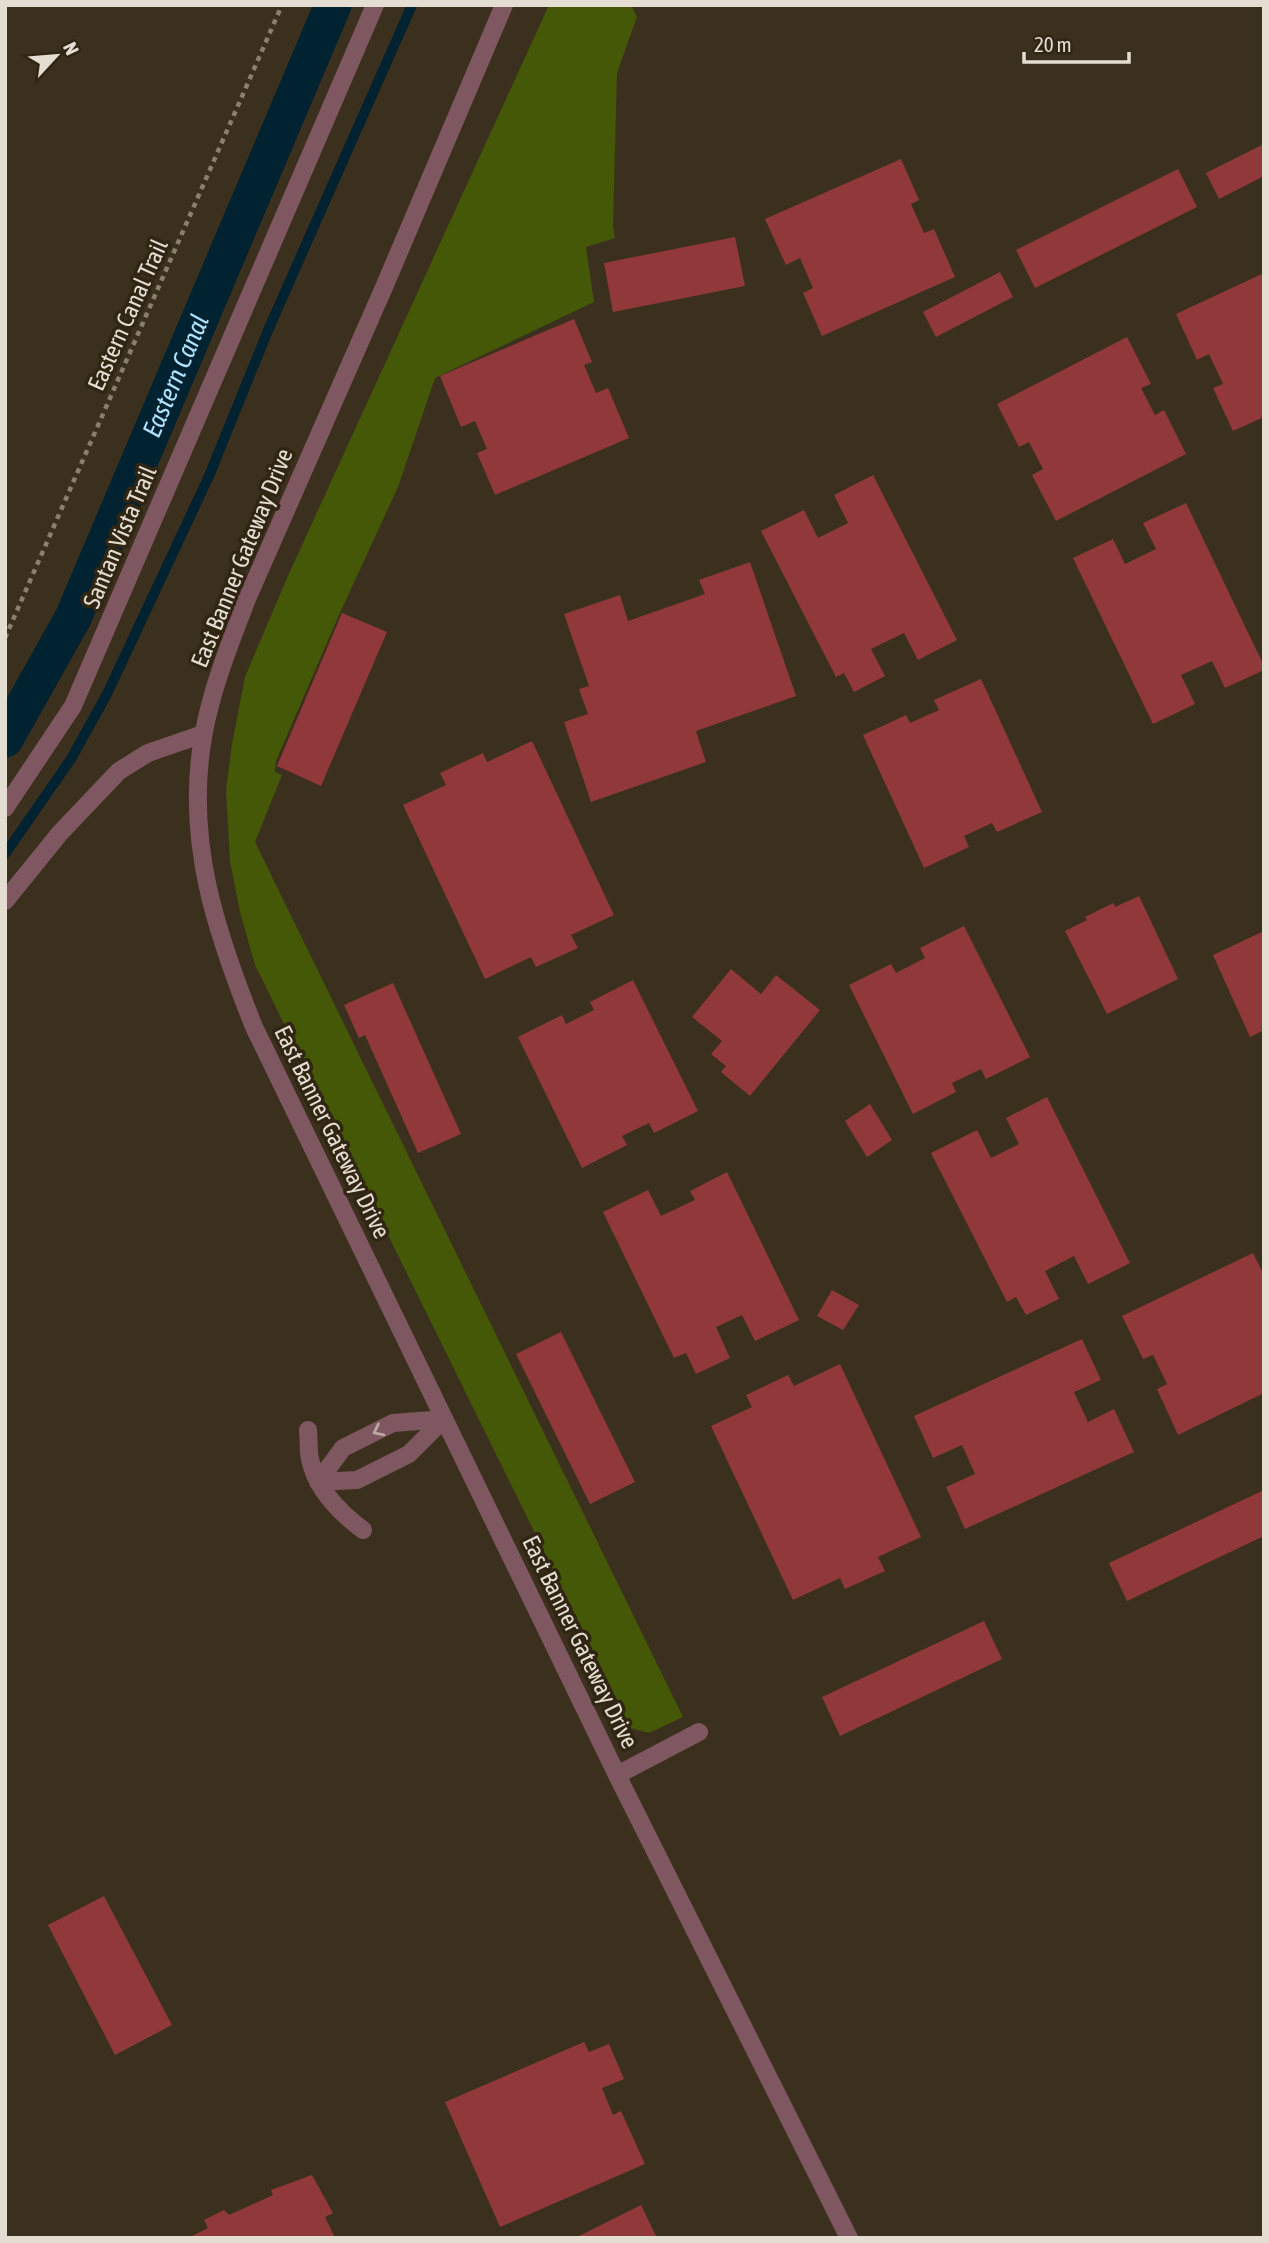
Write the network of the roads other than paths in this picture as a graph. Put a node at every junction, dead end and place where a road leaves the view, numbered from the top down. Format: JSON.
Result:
{"nodes":[{"id":1,"x":375,"y":5,"type":"edge"},
{"id":2,"x":504,"y":5,"type":"edge"},
{"id":3,"x":203,"y":734,"type":"junction"},
{"id":4,"x":5,"y":808,"type":"edge"},
{"id":5,"x":5,"y":901,"type":"edge"},
{"id":6,"x":444,"y":1419,"type":"junction"},
{"id":7,"x":308,"y":1430,"type":"dead end"},
{"id":8,"x":318,"y":1482,"type":"junction"},
{"id":9,"x":363,"y":1530,"type":"dead end"},
{"id":10,"x":699,"y":1732,"type":"dead end"},
{"id":11,"x":617,"y":1775,"type":"junction"},
{"id":12,"x":849,"y":2238,"type":"edge"}],
"edges":[{"from":1,"to":4,"type":"street","name":"Santan Vista Trail"},
{"from":2,"to":3,"type":"street","name":"East Banner Gateway Drive"},
{"from":3,"to":5,"type":"street"},
{"from":3,"to":6,"type":"street","name":"East Banner Gateway Drive"},
{"from":6,"to":8,"type":"street"},
{"from":6,"to":8,"type":"street","one_way":true},
{"from":6,"to":11,"type":"street","name":"East Banner Gateway Drive"},
{"from":7,"to":8,"type":"street"},
{"from":8,"to":9,"type":"street"},
{"from":10,"to":11,"type":"street"},
{"from":11,"to":12,"type":"street","name":"East Banner Gateway Drive"}]}
